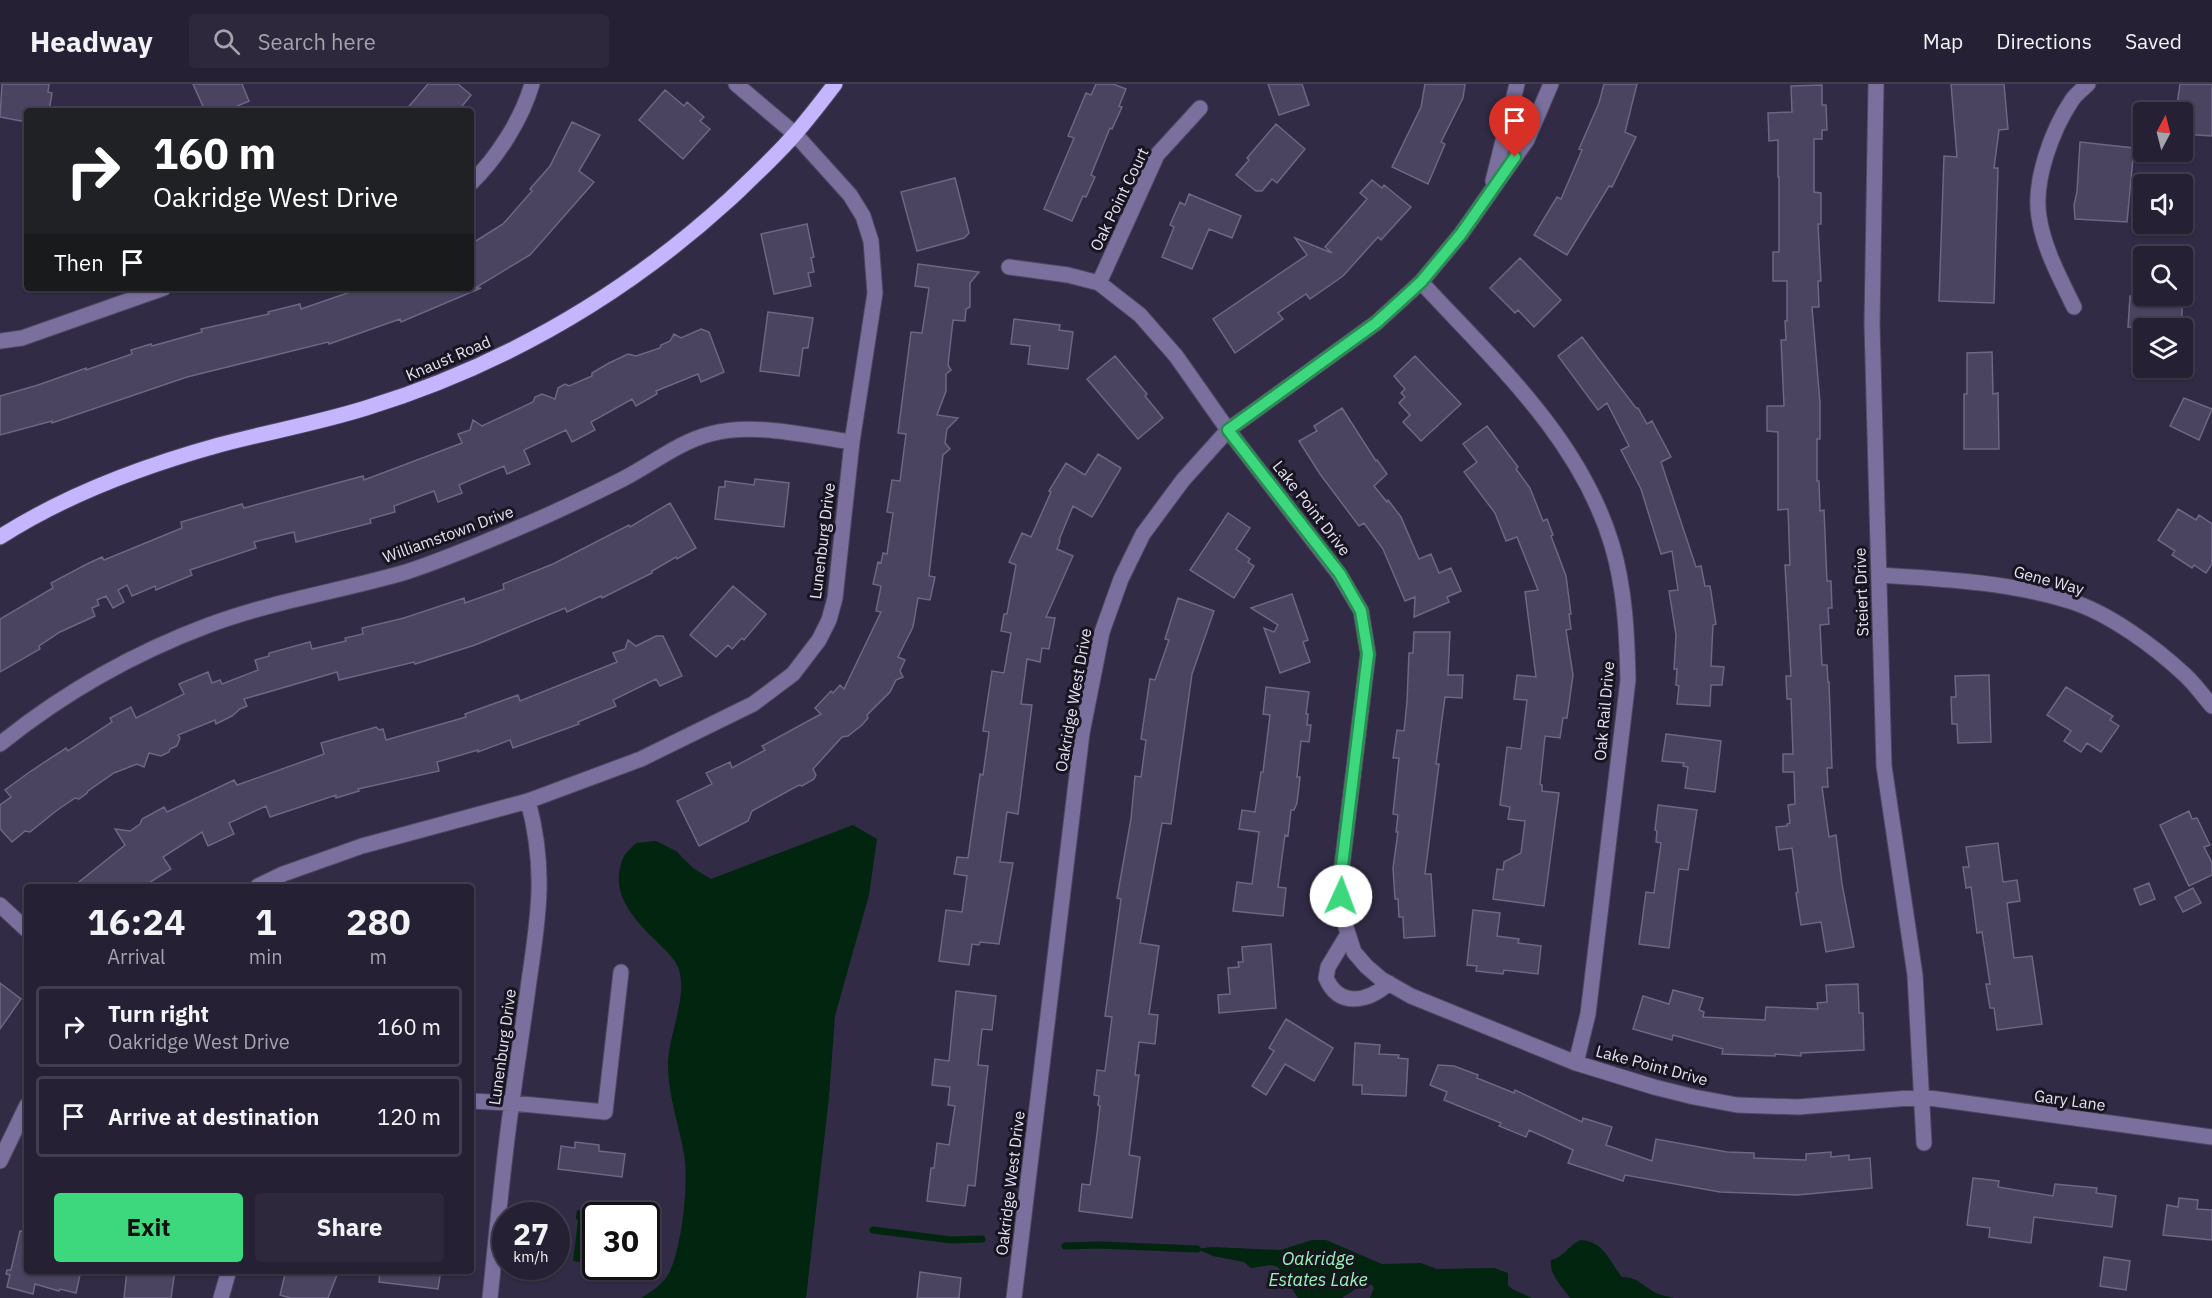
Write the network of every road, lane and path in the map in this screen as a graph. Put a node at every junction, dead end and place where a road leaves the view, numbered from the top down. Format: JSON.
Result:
{"nodes":[{"id":1,"x":532,"y":84,"type":"edge"},
{"id":2,"x":736,"y":84,"type":"edge"},
{"id":3,"x":835,"y":84,"type":"edge"},
{"id":4,"x":1517,"y":84,"type":"edge"},
{"id":5,"x":1551,"y":84,"type":"edge"},
{"id":6,"x":1876,"y":84,"type":"edge"},
{"id":7,"x":2081,"y":87,"type":"edge"},
{"id":8,"x":1200,"y":108,"type":"dead end"},
{"id":9,"x":795,"y":134,"type":"junction"},
{"id":10,"x":474,"y":180,"type":"edge"},
{"id":11,"x":1490,"y":190,"type":"junction"},
{"id":12,"x":1009,"y":267,"type":"dead end"},
{"id":13,"x":1421,"y":282,"type":"junction"},
{"id":14,"x":1099,"y":283,"type":"junction"},
{"id":15,"x":155,"y":291,"type":"edge"},
{"id":16,"x":2074,"y":307,"type":"dead end"},
{"id":17,"x":0,"y":341,"type":"edge"},
{"id":18,"x":1228,"y":430,"type":"junction"},
{"id":19,"x":852,"y":442,"type":"junction"},
{"id":20,"x":0,"y":537,"type":"edge"},
{"id":21,"x":1879,"y":575,"type":"junction"},
{"id":22,"x":2212,"y":706,"type":"edge"},
{"id":23,"x":0,"y":744,"type":"edge"},
{"id":24,"x":528,"y":801,"type":"junction"},
{"id":25,"x":262,"y":884,"type":"edge"},
{"id":26,"x":0,"y":905,"type":"edge"},
{"id":27,"x":24,"y":927,"type":"edge"},
{"id":28,"x":1348,"y":934,"type":"junction"},
{"id":29,"x":621,"y":972,"type":"dead end"},
{"id":30,"x":1389,"y":983,"type":"junction"},
{"id":31,"x":1576,"y":1063,"type":"junction"},
{"id":32,"x":1922,"y":1097,"type":"junction"},
{"id":33,"x":474,"y":1101,"type":"edge"},
{"id":34,"x":512,"y":1102,"type":"junction"},
{"id":35,"x":24,"y":1111,"type":"edge"},
{"id":36,"x":2212,"y":1137,"type":"edge"},
{"id":37,"x":1924,"y":1143,"type":"dead end"},
{"id":38,"x":0,"y":1161,"type":"edge"},
{"id":39,"x":228,"y":1274,"type":"edge"},
{"id":40,"x":221,"y":1298,"type":"edge"},
{"id":41,"x":490,"y":1298,"type":"edge"},
{"id":42,"x":1014,"y":1298,"type":"edge"}],
"edges":[{"from":1,"to":10,"type":"street"},
{"from":2,"to":9,"type":"street","name":"Lunenburg Drive"},
{"from":3,"to":9,"type":"main road","name":"Knaust Road"},
{"from":4,"to":11,"type":"street","name":"Oakridge West Drive"},
{"from":5,"to":11,"type":"street","name":"Oakridge West Drive"},
{"from":6,"to":21,"type":"street","name":"Steiert Drive"},
{"from":7,"to":16,"type":"street"},
{"from":8,"to":14,"type":"street","name":"Oak Point Court"},
{"from":9,"to":19,"type":"street","name":"Lunenburg Drive"},
{"from":9,"to":20,"type":"main road","name":"Knaust Road"},
{"from":11,"to":13,"type":"street","name":"Oakridge West Drive"},
{"from":12,"to":14,"type":"street","name":"Lake Point Drive"},
{"from":13,"to":18,"type":"street","name":"Oakridge West Drive"},
{"from":13,"to":31,"type":"street","name":"Oak Rail Drive"},
{"from":14,"to":18,"type":"street","name":"Lake Point Drive"},
{"from":15,"to":17,"type":"street"},
{"from":18,"to":28,"type":"street","name":"Lake Point Drive"},
{"from":18,"to":42,"type":"street","name":"Oakridge West Drive"},
{"from":19,"to":23,"type":"street","name":"Williamstown Drive"},
{"from":19,"to":24,"type":"street","name":"Lunenburg Drive"},
{"from":21,"to":22,"type":"street","name":"Gene Way"},
{"from":21,"to":32,"type":"street","name":"Steiert Drive"},
{"from":24,"to":25,"type":"street","name":"Lunenburg Drive"},
{"from":24,"to":34,"type":"street","name":"Lunenburg Drive"},
{"from":26,"to":27,"type":"street"},
{"from":28,"to":30,"type":"street","name":"Lake Point Drive"},
{"from":28,"to":30,"type":"street"},
{"from":29,"to":34,"type":"street"},
{"from":30,"to":31,"type":"street","name":"Lake Point Drive"},
{"from":31,"to":32,"type":"street","name":"Lake Point Drive"},
{"from":32,"to":36,"type":"street","name":"Gary Lane"},
{"from":32,"to":37,"type":"street","name":"Steiert Drive"},
{"from":33,"to":34,"type":"street"},
{"from":34,"to":41,"type":"street","name":"Lunenburg Drive"},
{"from":35,"to":38,"type":"street"},
{"from":39,"to":40,"type":"street"}]}
